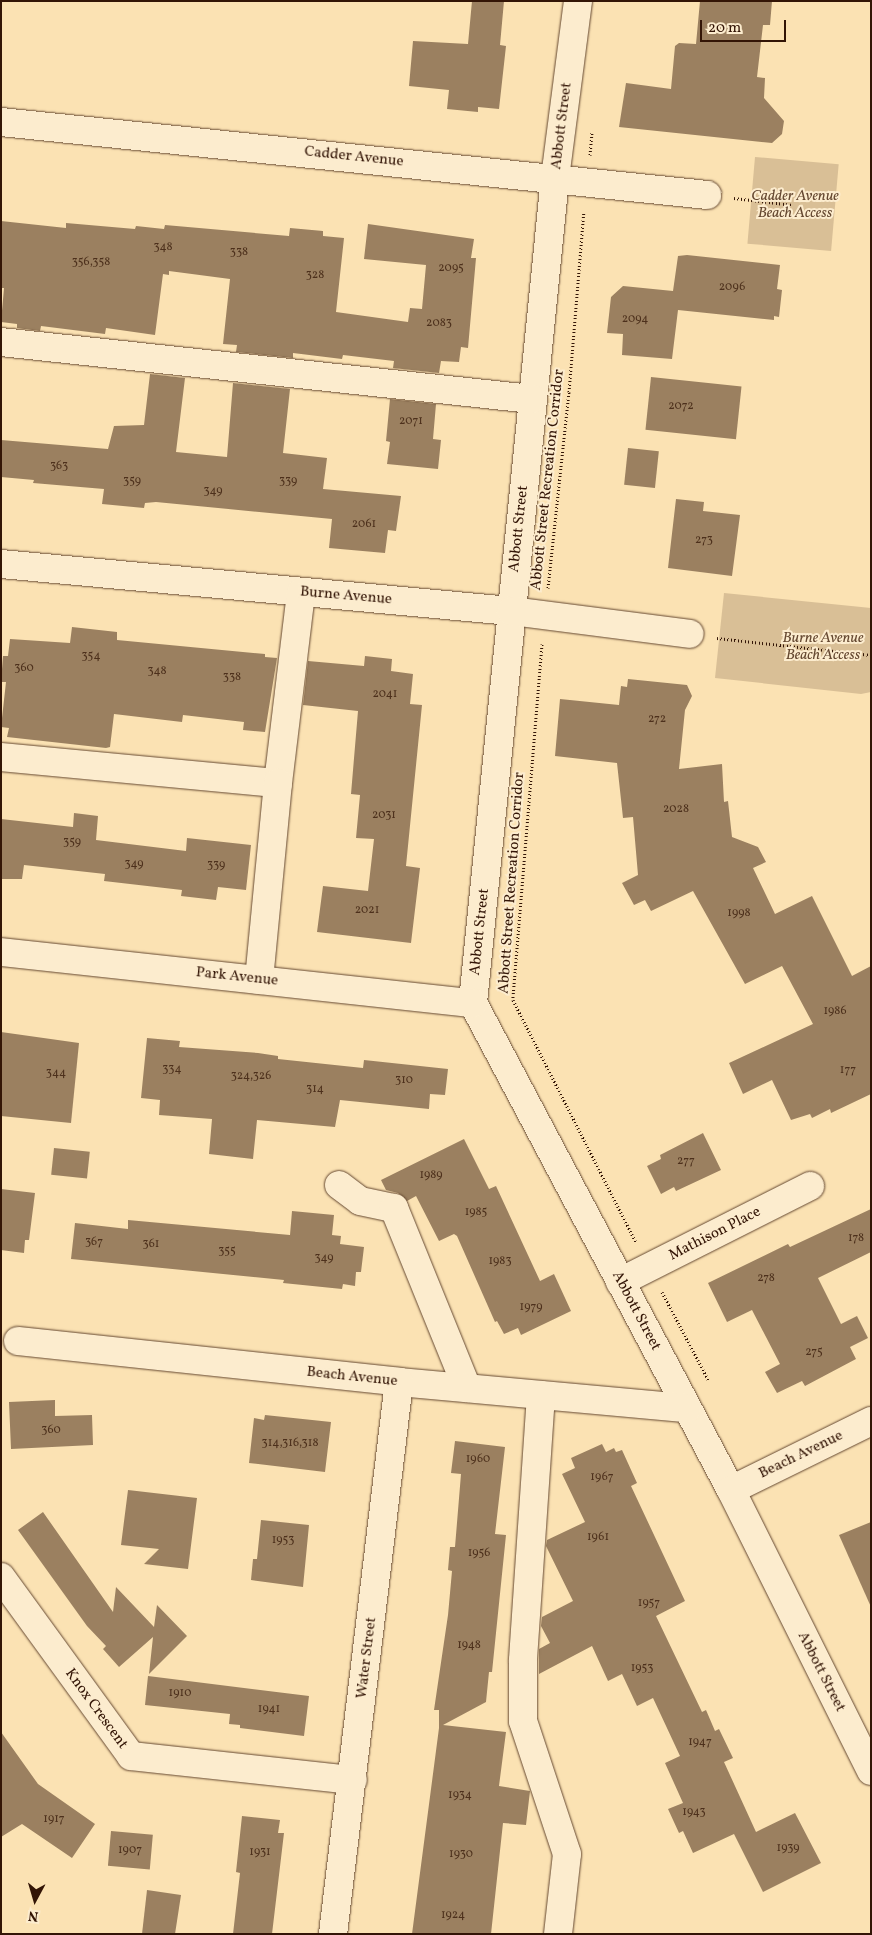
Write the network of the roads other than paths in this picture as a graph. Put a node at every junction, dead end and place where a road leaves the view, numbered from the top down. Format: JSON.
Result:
{"nodes":[{"id":1,"x":578,"y":1,"type":"edge"},
{"id":2,"x":1,"y":122,"type":"edge"},
{"id":3,"x":555,"y":178,"type":"junction"},
{"id":4,"x":707,"y":195,"type":"road end"},
{"id":5,"x":1,"y":342,"type":"edge"},
{"id":6,"x":532,"y":399,"type":"junction"},
{"id":7,"x":1,"y":564,"type":"edge"},
{"id":8,"x":301,"y":592,"type":"junction"},
{"id":9,"x":511,"y":611,"type":"junction"},
{"id":10,"x":690,"y":634,"type":"road end"},
{"id":11,"x":1,"y":758,"type":"edge"},
{"id":12,"x":278,"y":783,"type":"junction"},
{"id":13,"x":1,"y":952,"type":"edge"},
{"id":14,"x":259,"y":980,"type":"junction"},
{"id":15,"x":473,"y":1003,"type":"junction"},
{"id":16,"x":339,"y":1185,"type":"dead end"},
{"id":17,"x":810,"y":1186,"type":"dead end"},
{"id":18,"x":620,"y":1282,"type":"junction"},
{"id":19,"x":18,"y":1341,"type":"dead end"},
{"id":20,"x":399,"y":1382,"type":"junction"},
{"id":21,"x":467,"y":1388,"type":"junction"},
{"id":22,"x":541,"y":1395,"type":"junction"},
{"id":23,"x":687,"y":1408,"type":"junction"},
{"id":24,"x":871,"y":1421,"type":"edge"},
{"id":25,"x":730,"y":1490,"type":"junction"},
{"id":26,"x":1,"y":1577,"type":"edge"},
{"id":27,"x":871,"y":1771,"type":"edge"},
{"id":28,"x":353,"y":1780,"type":"junction"},
{"id":29,"x":333,"y":1934,"type":"edge"},
{"id":30,"x":558,"y":1934,"type":"edge"}],
"edges":[{"from":1,"to":3,"type":"street","name":"Abbott Street"},
{"from":2,"to":3,"type":"street","name":"Cadder Avenue"},
{"from":3,"to":4,"type":"street","name":"Cadder Avenue"},
{"from":3,"to":6,"type":"street","name":"Abbott Street"},
{"from":5,"to":6,"type":"street"},
{"from":6,"to":9,"type":"street","name":"Abbott Street"},
{"from":7,"to":8,"type":"street","name":"Burne Avenue"},
{"from":8,"to":9,"type":"street","name":"Burne Avenue"},
{"from":8,"to":12,"type":"street"},
{"from":9,"to":10,"type":"street","name":"Burne Avenue"},
{"from":9,"to":15,"type":"street","name":"Abbott Street"},
{"from":11,"to":12,"type":"street"},
{"from":12,"to":14,"type":"street"},
{"from":13,"to":14,"type":"street","name":"Park Avenue"},
{"from":14,"to":15,"type":"street","name":"Park Avenue"},
{"from":15,"to":18,"type":"street","name":"Abbott Street"},
{"from":16,"to":21,"type":"street"},
{"from":17,"to":18,"type":"street","name":"Mathison Place"},
{"from":18,"to":23,"type":"street","name":"Abbott Street"},
{"from":19,"to":20,"type":"street","name":"Beach Avenue"},
{"from":20,"to":21,"type":"street","name":"Beach Avenue"},
{"from":20,"to":28,"type":"street","name":"Water Street"},
{"from":21,"to":22,"type":"street","name":"Beach Avenue"},
{"from":22,"to":23,"type":"street","name":"Beach Avenue"},
{"from":22,"to":30,"type":"street"},
{"from":23,"to":25,"type":"street","name":"Abbott Street"},
{"from":24,"to":25,"type":"street","name":"Beach Avenue"},
{"from":25,"to":27,"type":"street","name":"Abbott Street"},
{"from":26,"to":28,"type":"street","name":"Knox Crescent"},
{"from":28,"to":29,"type":"street","name":"Water Street"}]}
